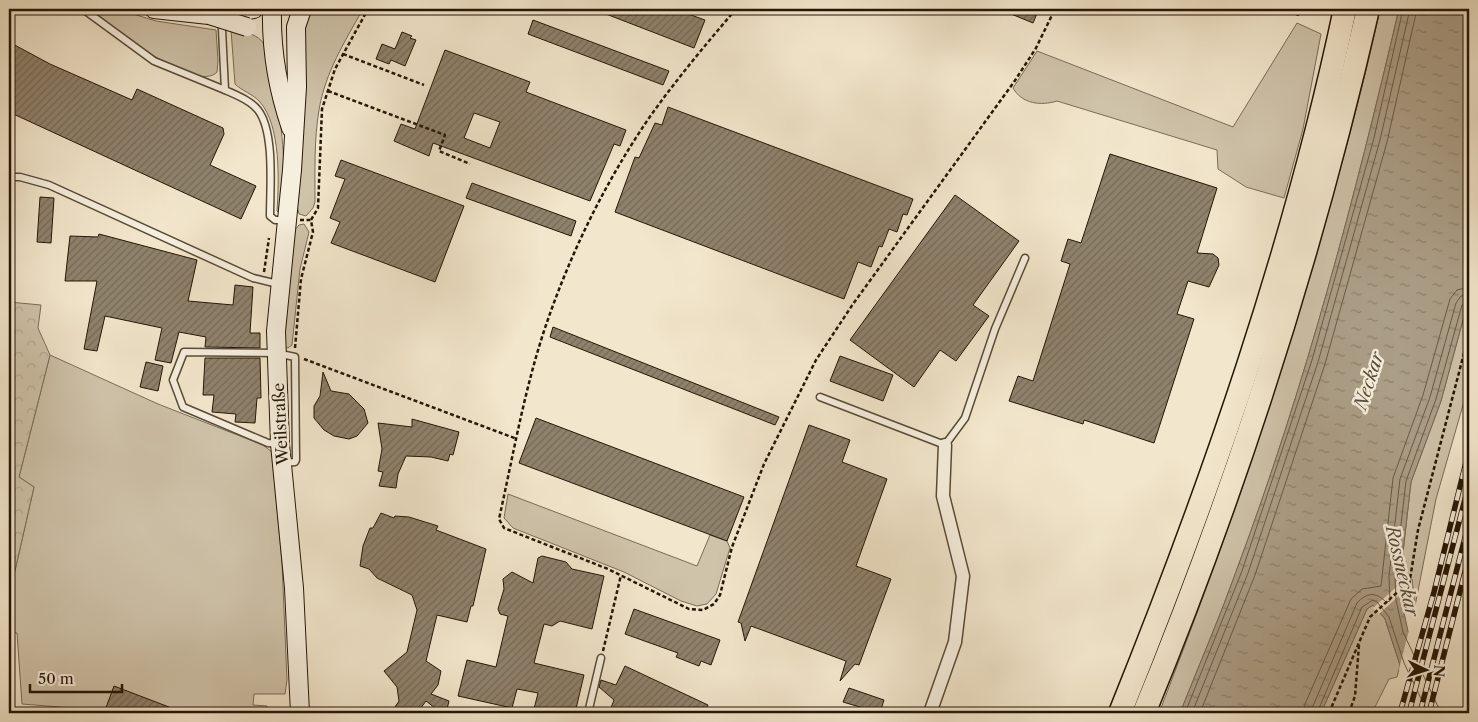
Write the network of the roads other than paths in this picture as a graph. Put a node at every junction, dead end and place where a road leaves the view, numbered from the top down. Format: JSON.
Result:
{"nodes":[{"id":1,"x":82,"y":9,"type":"edge"},
{"id":2,"x":154,"y":9,"type":"edge"},
{"id":3,"x":273,"y":9,"type":"edge"},
{"id":4,"x":302,"y":9,"type":"edge"},
{"id":5,"x":1345,"y":9,"type":"edge"},
{"id":6,"x":1368,"y":9,"type":"edge"},
{"id":7,"x":215,"y":12,"type":"edge"},
{"id":8,"x":249,"y":16,"type":"edge"},
{"id":9,"x":295,"y":48,"type":"junction"},
{"id":10,"x":275,"y":53,"type":"junction"},
{"id":11,"x":225,"y":90,"type":"junction"},
{"id":12,"x":293,"y":135,"type":"junction"},
{"id":13,"x":9,"y":177,"type":"edge"},
{"id":14,"x":281,"y":220,"type":"junction"},
{"id":15,"x":1025,"y":258,"type":"dead end"},
{"id":16,"x":271,"y":283,"type":"junction"},
{"id":17,"x":276,"y":353,"type":"junction"},
{"id":18,"x":820,"y":397,"type":"dead end"},
{"id":19,"x":280,"y":444,"type":"junction"},
{"id":20,"x":945,"y":446,"type":"junction"},
{"id":21,"x":281,"y":463,"type":"junction"},
{"id":22,"x":601,"y":658,"type":"road end"},
{"id":23,"x":300,"y":713,"type":"edge"},
{"id":24,"x":588,"y":713,"type":"edge"},
{"id":25,"x":930,"y":713,"type":"edge"},
{"id":26,"x":1120,"y":713,"type":"edge"},
{"id":27,"x":1144,"y":713,"type":"edge"}],
"edges":[{"from":1,"to":11,"type":"lane"},
{"from":2,"to":7,"type":"street"},
{"from":3,"to":9,"type":"street"},
{"from":3,"to":10,"type":"street","name":"Weilstraße"},
{"from":4,"to":9,"type":"street","name":"Weilstraße"},
{"from":5,"to":26,"type":"highway"},
{"from":6,"to":27,"type":"highway"},
{"from":7,"to":8,"type":"street"},
{"from":7,"to":11,"type":"lane"},
{"from":8,"to":10,"type":"street"},
{"from":9,"to":12,"type":"street","name":"Weilstraße"},
{"from":10,"to":12,"type":"street","name":"Weilstraße"},
{"from":11,"to":14,"type":"lane"},
{"from":12,"to":14,"type":"street","name":"Weilstraße"},
{"from":13,"to":16,"type":"lane"},
{"from":14,"to":16,"type":"street","name":"Weilstraße"},
{"from":15,"to":20,"type":"lane"},
{"from":16,"to":17,"type":"street","name":"Weilstraße"},
{"from":17,"to":19,"type":"street","name":"Weilstraße"},
{"from":17,"to":19,"type":"lane"},
{"from":17,"to":21,"type":"lane"},
{"from":18,"to":20,"type":"lane"},
{"from":19,"to":21,"type":"street","name":"Weilstraße"},
{"from":20,"to":25,"type":"street"},
{"from":21,"to":23,"type":"street","name":"Weilstraße"},
{"from":22,"to":24,"type":"lane"}]}
